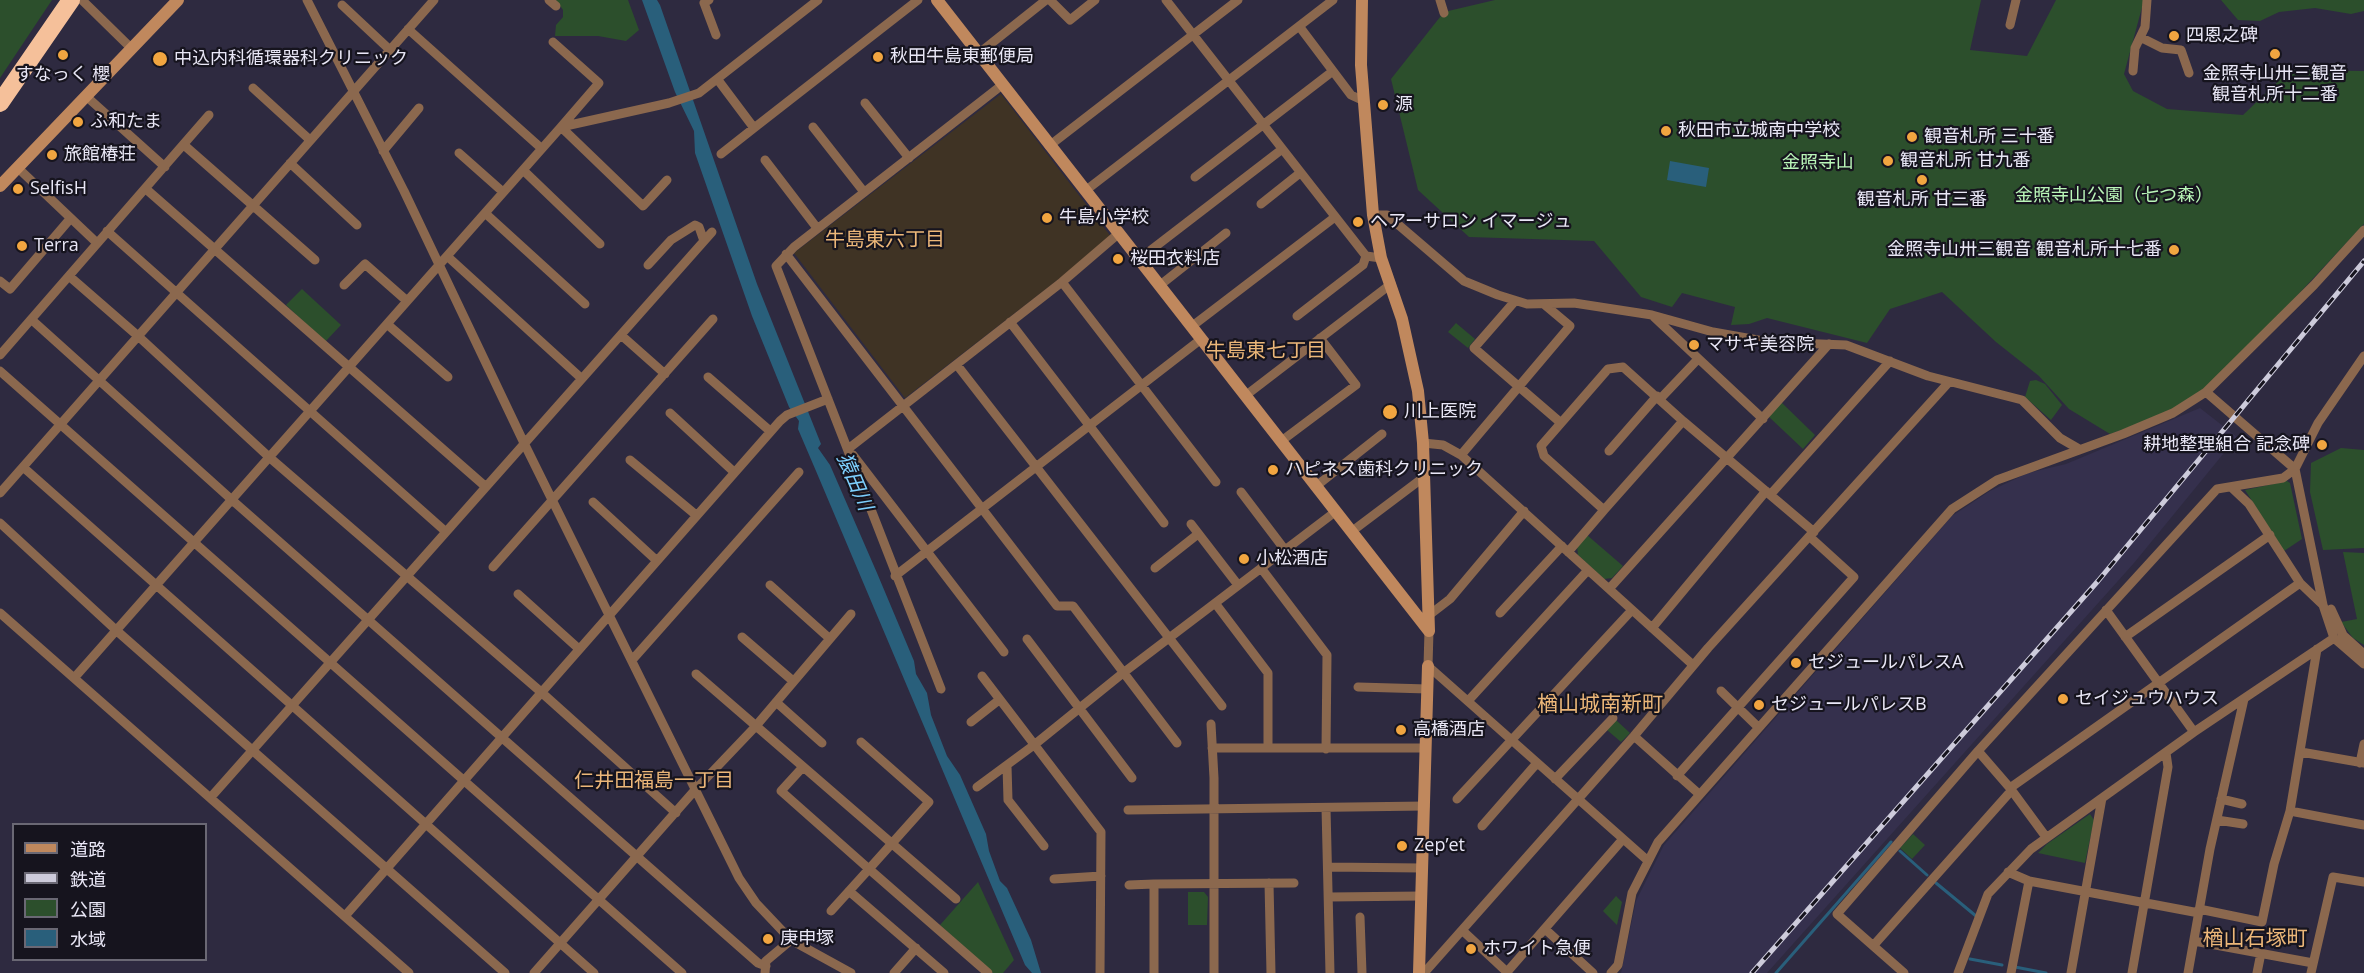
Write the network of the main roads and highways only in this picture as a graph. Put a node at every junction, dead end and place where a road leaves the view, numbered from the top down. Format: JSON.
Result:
{"nodes":[{"id":1,"x":71,"y":0,"type":"edge"},
{"id":2,"x":0,"y":103,"type":"edge"}],
"edges":[{"from":1,"to":2,"type":"highway"}]}
